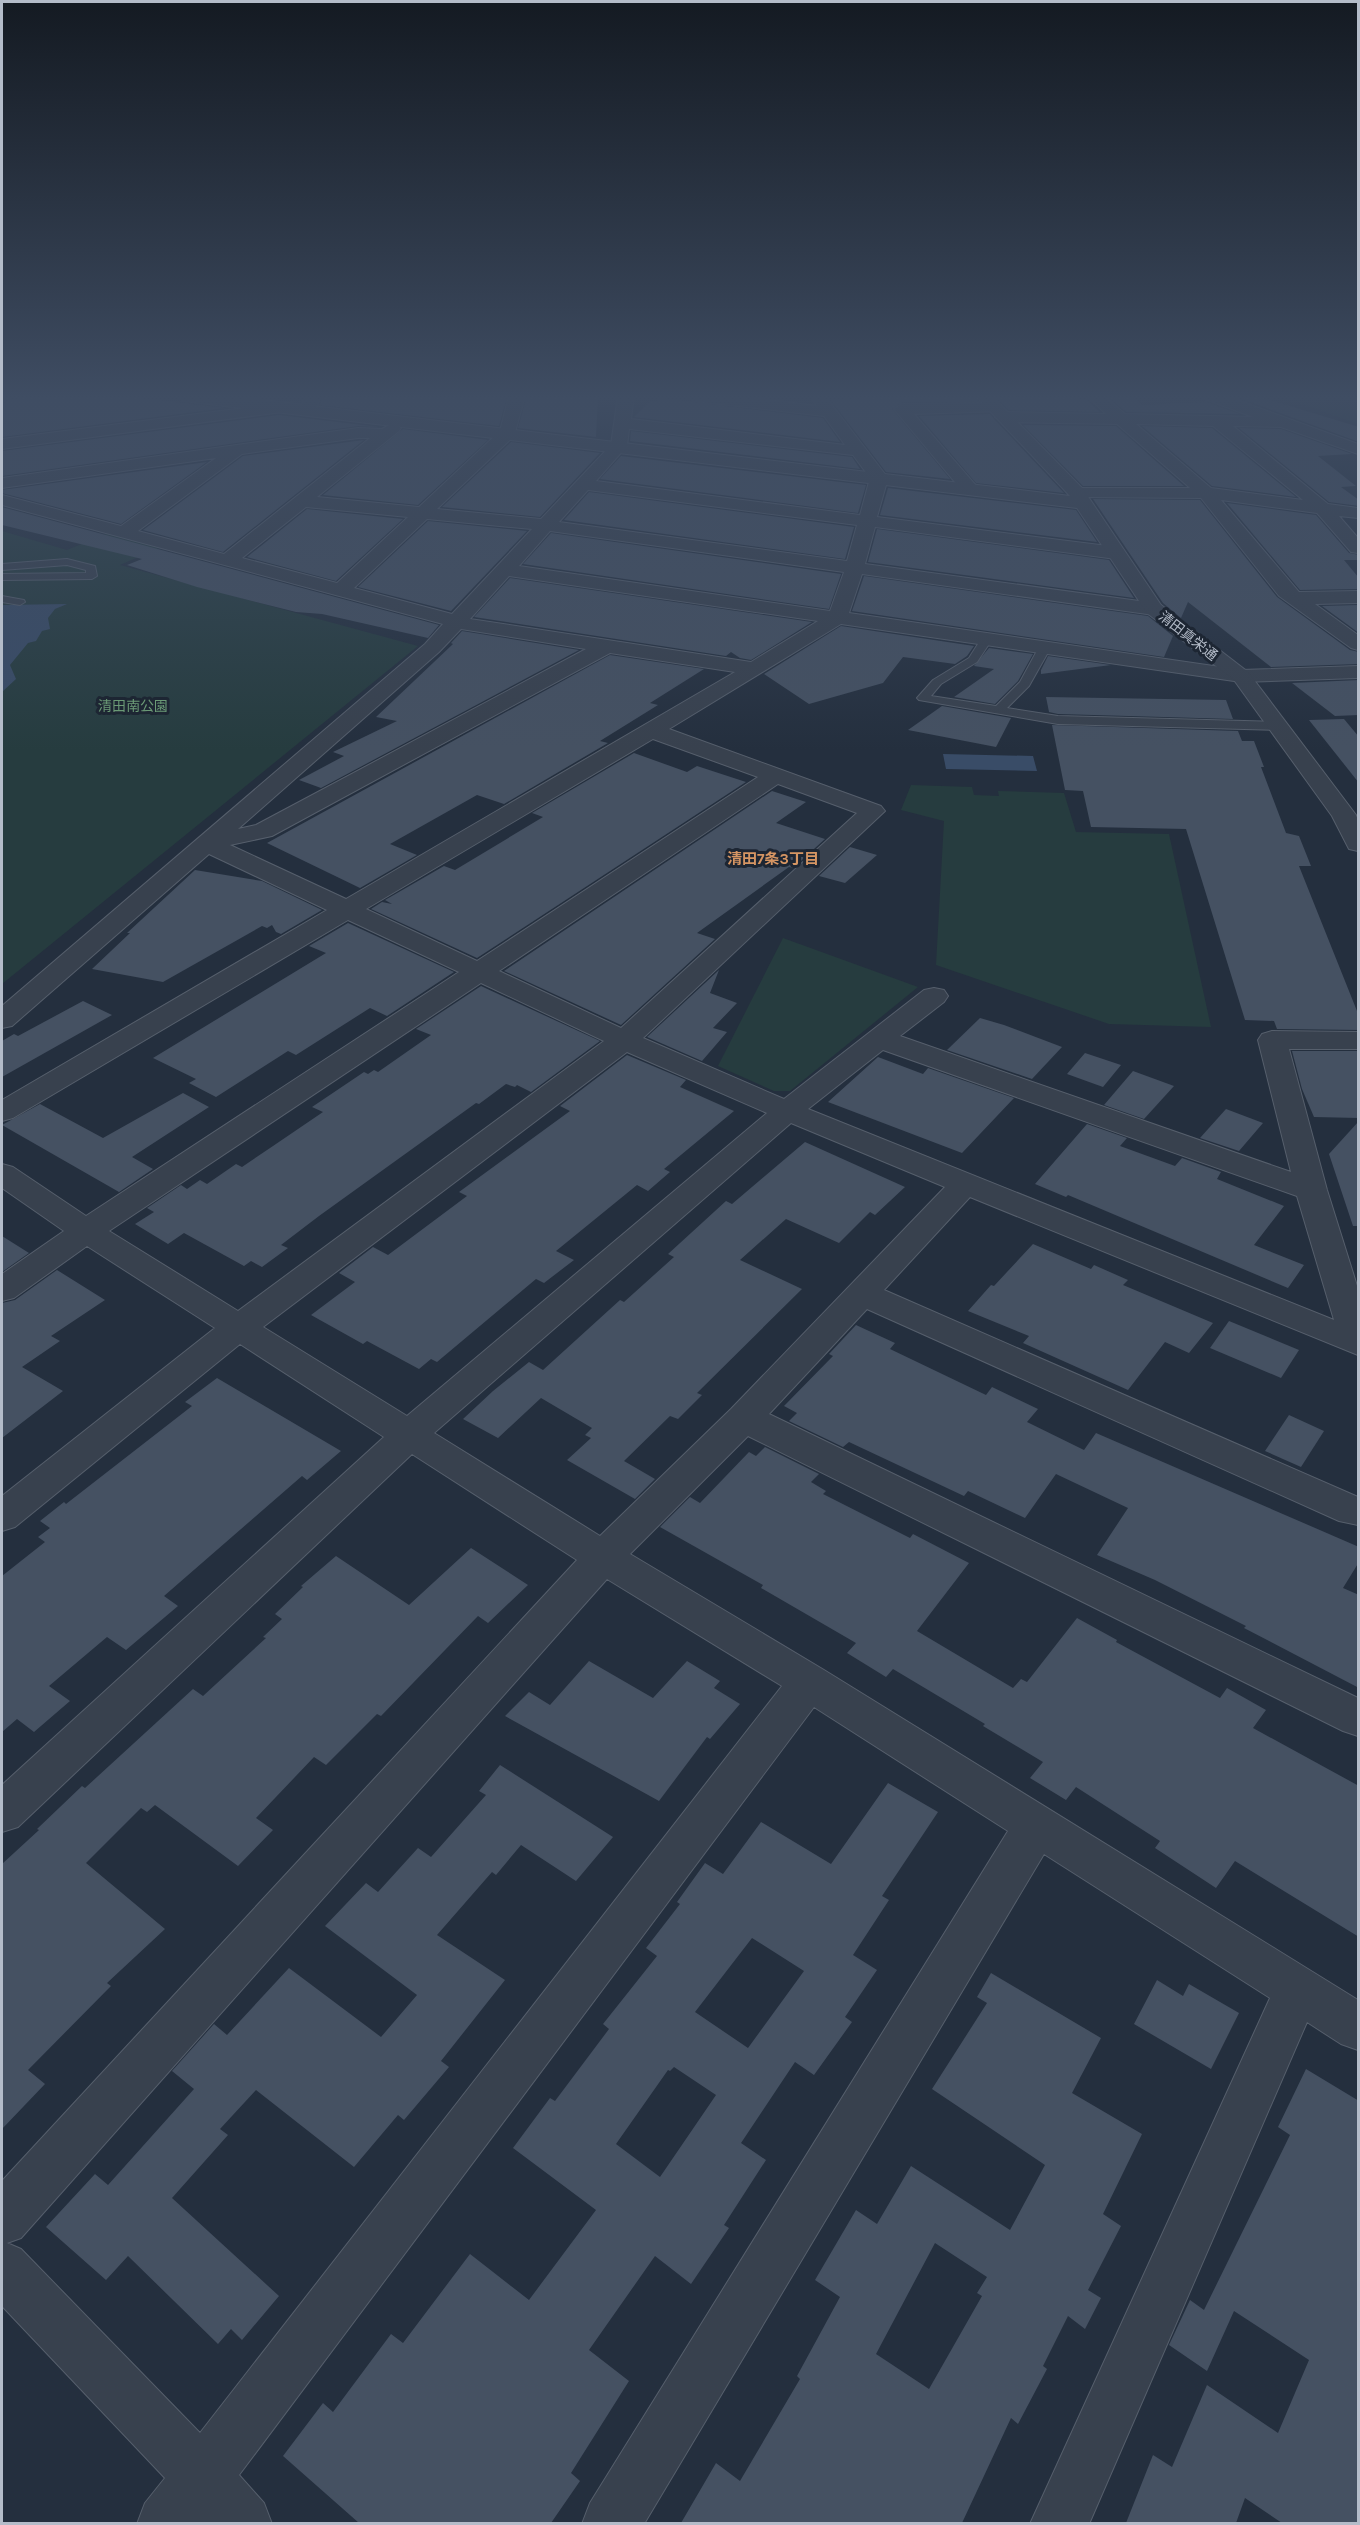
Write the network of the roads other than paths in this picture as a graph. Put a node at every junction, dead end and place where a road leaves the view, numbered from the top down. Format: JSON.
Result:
{"nodes":[{"id":1,"x":55,"y":514,"type":"edge"},
{"id":2,"x":149,"y":514,"type":"edge"},
{"id":3,"x":286,"y":514,"type":"edge"},
{"id":4,"x":423,"y":514,"type":"joint"},
{"id":5,"x":555,"y":514,"type":"edge"},
{"id":6,"x":820,"y":514,"type":"edge"},
{"id":7,"x":870,"y":514,"type":"edge"},
{"id":8,"x":1090,"y":514,"type":"edge"},
{"id":9,"x":1223,"y":514,"type":"edge"},
{"id":10,"x":1327,"y":514,"type":"edge"},
{"id":11,"x":869,"y":520,"type":"junction"},
{"id":12,"x":544,"y":525,"type":"junction"},
{"id":13,"x":124,"y":532,"type":"junction"},
{"id":14,"x":1359,"y":548,"type":"edge"},
{"id":15,"x":1116,"y":553,"type":"junction"},
{"id":16,"x":228,"y":560,"type":"junction"},
{"id":17,"x":2,"y":567,"type":"edge"},
{"id":18,"x":855,"y":567,"type":"junction"},
{"id":19,"x":503,"y":569,"type":"junction"},
{"id":20,"x":2,"y":577,"type":"edge"},
{"id":21,"x":341,"y":590,"type":"junction"},
{"id":22,"x":1359,"y":597,"type":"edge"},
{"id":23,"x":1293,"y":598,"type":"junction"},
{"id":24,"x":2,"y":599,"type":"edge"},
{"id":25,"x":20,"y":602,"type":"dead end"},
{"id":26,"x":1154,"y":609,"type":"junction"},
{"id":27,"x":838,"y":617,"type":"junction"},
{"id":28,"x":457,"y":621,"type":"junction"},
{"id":29,"x":987,"y":638,"type":"junction"},
{"id":30,"x":1359,"y":644,"type":"edge"},
{"id":31,"x":608,"y":646,"type":"junction"},
{"id":32,"x":1045,"y":647,"type":"junction"},
{"id":33,"x":755,"y":669,"type":"junction"},
{"id":34,"x":1359,"y":672,"type":"edge"},
{"id":35,"x":1241,"y":676,"type":"junction"},
{"id":36,"x":998,"y":711,"type":"junction"},
{"id":37,"x":1278,"y":726,"type":"junction"},
{"id":38,"x":650,"y":730,"type":"junction"},
{"id":39,"x":775,"y":776,"type":"junction"},
{"id":40,"x":1355,"y":830,"type":"edge"},
{"id":41,"x":206,"y":843,"type":"junction"},
{"id":42,"x":345,"y":909,"type":"junction"},
{"id":43,"x":479,"y":972,"type":"junction"},
{"id":44,"x":934,"y":996,"type":"dead end"},
{"id":45,"x":2,"y":1020,"type":"edge"},
{"id":46,"x":878,"y":1038,"type":"junction"},
{"id":47,"x":624,"y":1040,"type":"junction"},
{"id":48,"x":1359,"y":1040,"type":"edge"},
{"id":49,"x":787,"y":1111,"type":"junction"},
{"id":50,"x":2,"y":1112,"type":"edge"},
{"id":51,"x":2,"y":1174,"type":"edge"},
{"id":52,"x":965,"y":1184,"type":"junction"},
{"id":53,"x":1311,"y":1190,"type":"junction"},
{"id":54,"x":86,"y":1231,"type":"junction"},
{"id":55,"x":2,"y":1290,"type":"edge"},
{"id":56,"x":862,"y":1293,"type":"junction"},
{"id":57,"x":238,"y":1327,"type":"junction"},
{"id":58,"x":1359,"y":1342,"type":"edge"},
{"id":59,"x":744,"y":1418,"type":"junction"},
{"id":60,"x":409,"y":1435,"type":"junction"},
{"id":61,"x":1359,"y":1511,"type":"edge"},
{"id":62,"x":2,"y":1517,"type":"edge"},
{"id":63,"x":603,"y":1557,"type":"junction"},
{"id":64,"x":809,"y":1682,"type":"junction"},
{"id":65,"x":1359,"y":1718,"type":"edge"},
{"id":66,"x":2,"y":1813,"type":"edge"},
{"id":67,"x":1036,"y":1826,"type":"junction"},
{"id":68,"x":1298,"y":1989,"type":"junction"},
{"id":69,"x":1359,"y":2027,"type":"edge"},
{"id":70,"x":2,"y":2219,"type":"edge"},
{"id":71,"x":2,"y":2268,"type":"edge"},
{"id":72,"x":202,"y":2476,"type":"junction"},
{"id":73,"x":166,"y":2523,"type":"edge"},
{"id":74,"x":243,"y":2523,"type":"edge"},
{"id":75,"x":611,"y":2523,"type":"edge"},
{"id":76,"x":1059,"y":2523,"type":"edge"}],
"edges":[{"from":1,"to":13,"type":"street"},
{"from":2,"to":13,"type":"street"},
{"from":3,"to":16,"type":"street"},
{"from":4,"to":12,"type":"street"},
{"from":4,"to":21,"type":"street"},
{"from":5,"to":12,"type":"street"},
{"from":6,"to":11,"type":"street"},
{"from":7,"to":11,"type":"street"},
{"from":8,"to":15,"type":"street","name":"清田真栄通"},
{"from":9,"to":23,"type":"street"},
{"from":10,"to":14,"type":"street"},
{"from":11,"to":15,"type":"street"},
{"from":11,"to":18,"type":"street"},
{"from":12,"to":18,"type":"street"},
{"from":12,"to":19,"type":"street"},
{"from":13,"to":16,"type":"street"},
{"from":15,"to":26,"type":"street","name":"清田真栄通"},
{"from":16,"to":21,"type":"street"},
{"from":17,"to":20,"type":"lane"},
{"from":18,"to":26,"type":"street"},
{"from":18,"to":27,"type":"street"},
{"from":19,"to":27,"type":"street"},
{"from":19,"to":28,"type":"street"},
{"from":21,"to":28,"type":"street"},
{"from":22,"to":23,"type":"street"},
{"from":23,"to":30,"type":"street"},
{"from":24,"to":25,"type":"lane"},
{"from":26,"to":35,"type":"street","name":"清田真栄通"},
{"from":27,"to":29,"type":"street"},
{"from":27,"to":33,"type":"street"},
{"from":28,"to":31,"type":"street"},
{"from":28,"to":41,"type":"street"},
{"from":29,"to":32,"type":"street"},
{"from":29,"to":36,"type":"lane"},
{"from":31,"to":33,"type":"street"},
{"from":31,"to":41,"type":"street"},
{"from":32,"to":35,"type":"street"},
{"from":32,"to":36,"type":"lane"},
{"from":33,"to":38,"type":"street"},
{"from":34,"to":35,"type":"street"},
{"from":35,"to":37,"type":"street","name":"清田真栄通"},
{"from":36,"to":37,"type":"lane"},
{"from":37,"to":40,"type":"street","name":"清田真栄通"},
{"from":38,"to":39,"type":"street"},
{"from":38,"to":42,"type":"street"},
{"from":39,"to":43,"type":"street"},
{"from":39,"to":47,"type":"street"},
{"from":41,"to":42,"type":"street"},
{"from":41,"to":45,"type":"street"},
{"from":42,"to":43,"type":"street"},
{"from":42,"to":50,"type":"street"},
{"from":43,"to":47,"type":"street"},
{"from":43,"to":54,"type":"street"},
{"from":44,"to":46,"type":"street"},
{"from":46,"to":49,"type":"street"},
{"from":46,"to":53,"type":"street"},
{"from":47,"to":49,"type":"street"},
{"from":47,"to":57,"type":"street"},
{"from":48,"to":53,"type":"street"},
{"from":49,"to":52,"type":"street"},
{"from":49,"to":60,"type":"street"},
{"from":51,"to":54,"type":"street"},
{"from":52,"to":56,"type":"street"},
{"from":52,"to":58,"type":"street"},
{"from":53,"to":58,"type":"street"},
{"from":54,"to":55,"type":"street"},
{"from":54,"to":57,"type":"street"},
{"from":56,"to":59,"type":"street"},
{"from":56,"to":61,"type":"street"},
{"from":57,"to":60,"type":"street"},
{"from":57,"to":62,"type":"street"},
{"from":59,"to":63,"type":"street"},
{"from":59,"to":65,"type":"street"},
{"from":60,"to":63,"type":"street"},
{"from":60,"to":66,"type":"street"},
{"from":63,"to":64,"type":"street"},
{"from":63,"to":70,"type":"street"},
{"from":64,"to":67,"type":"street"},
{"from":64,"to":72,"type":"street"},
{"from":67,"to":68,"type":"street"},
{"from":67,"to":75,"type":"street"},
{"from":68,"to":69,"type":"street"},
{"from":68,"to":76,"type":"street"},
{"from":71,"to":72,"type":"street"},
{"from":72,"to":73,"type":"street"},
{"from":72,"to":74,"type":"street"}]}
